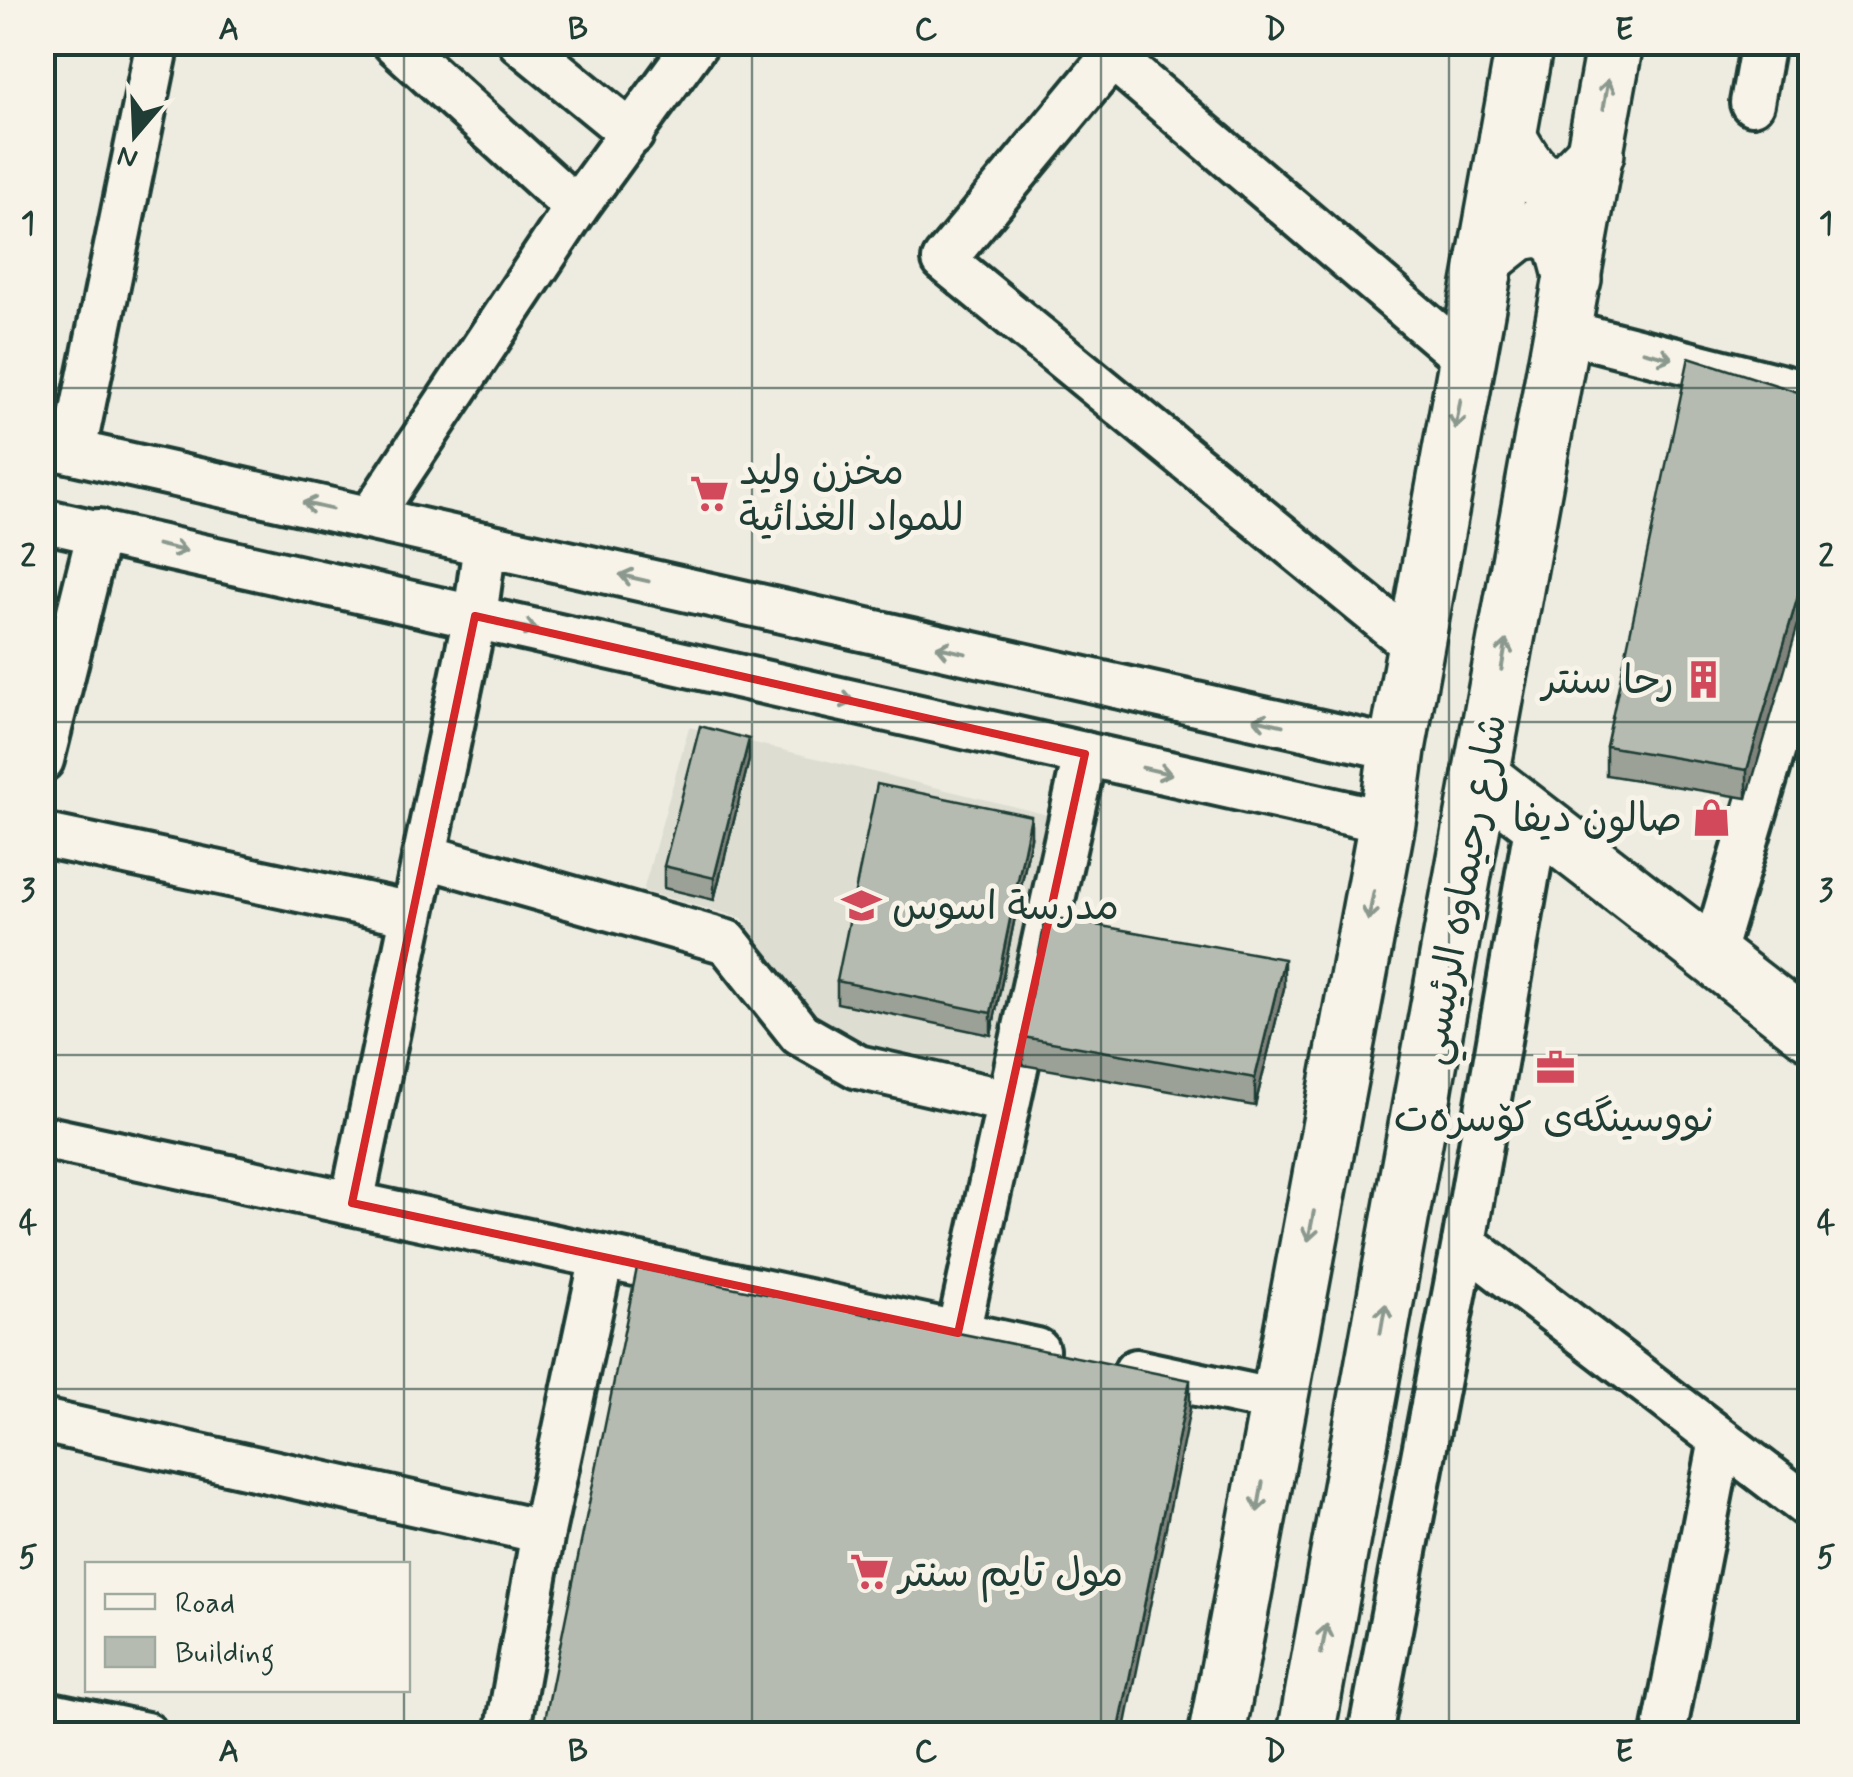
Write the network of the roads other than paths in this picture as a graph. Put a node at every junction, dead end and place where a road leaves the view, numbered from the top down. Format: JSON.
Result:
{"nodes":[{"id":1,"x":158,"y":42,"type":"edge"},
{"id":2,"x":394,"y":42,"type":"edge"},
{"id":3,"x":520,"y":42,"type":"edge"},
{"id":4,"x":697,"y":42,"type":"edge"},
{"id":5,"x":1525,"y":42,"type":"edge"},
{"id":6,"x":1616,"y":42,"type":"edge"},
{"id":7,"x":1763,"y":42,"type":"edge"},
{"id":8,"x":1752,"y":103,"type":"dead end"},
{"id":9,"x":632,"y":134,"type":"junction"},
{"id":10,"x":1508,"y":137,"type":"junction"},
{"id":11,"x":1596,"y":152,"type":"junction"},
{"id":12,"x":576,"y":208,"type":"junction"},
{"id":13,"x":1486,"y":258,"type":"junction"},
{"id":14,"x":1568,"y":305,"type":"junction"},
{"id":15,"x":1467,"y":360,"type":"junction"},
{"id":16,"x":1810,"y":394,"type":"edge"},
{"id":17,"x":58,"y":448,"type":"edge"},
{"id":18,"x":370,"y":518,"type":"junction"},
{"id":19,"x":42,"y":520,"type":"edge"},
{"id":20,"x":99,"y":531,"type":"junction"},
{"id":21,"x":485,"y":544,"type":"junction"},
{"id":22,"x":476,"y":616,"type":"junction"},
{"id":23,"x":1810,"y":628,"type":"edge"},
{"id":24,"x":1416,"y":647,"type":"junction"},
{"id":25,"x":1328,"y":736,"type":"junction"},
{"id":26,"x":1397,"y":749,"type":"junction"},
{"id":27,"x":1085,"y":754,"type":"junction"},
{"id":28,"x":42,"y":760,"type":"edge"},
{"id":29,"x":1481,"y":777,"type":"junction"},
{"id":30,"x":1320,"y":809,"type":"junction"},
{"id":31,"x":1537,"y":821,"type":"junction"},
{"id":32,"x":1387,"y":822,"type":"junction"},
{"id":33,"x":42,"y":835,"type":"edge"},
{"id":34,"x":424,"y":856,"type":"junction"},
{"id":35,"x":412,"y":914,"type":"junction"},
{"id":36,"x":1712,"y":956,"type":"junction"},
{"id":37,"x":1810,"y":1032,"type":"edge"},
{"id":38,"x":1006,"y":1100,"type":"junction"},
{"id":39,"x":42,"y":1136,"type":"edge"},
{"id":40,"x":352,"y":1203,"type":"junction"},
{"id":41,"x":1464,"y":1243,"type":"junction"},
{"id":42,"x":602,"y":1256,"type":"junction"},
{"id":43,"x":958,"y":1333,"type":"junction"},
{"id":44,"x":1277,"y":1401,"type":"junction"},
{"id":45,"x":42,"y":1421,"type":"edge"},
{"id":46,"x":1721,"y":1440,"type":"junction"},
{"id":47,"x":1810,"y":1508,"type":"edge"},
{"id":48,"x":543,"y":1532,"type":"junction"},
{"id":49,"x":42,"y":1712,"type":"edge"},
{"id":50,"x":146,"y":1734,"type":"edge"},
{"id":51,"x":507,"y":1734,"type":"edge"},
{"id":52,"x":1217,"y":1734,"type":"edge"},
{"id":53,"x":1306,"y":1734,"type":"edge"},
{"id":54,"x":1370,"y":1734,"type":"edge"},
{"id":55,"x":1664,"y":1734,"type":"edge"}],
"edges":[{"from":1,"to":17,"type":"street"},
{"from":2,"to":12,"type":"street"},
{"from":3,"to":9,"type":"street"},
{"from":4,"to":9,"type":"street"},
{"from":5,"to":10,"type":"main road"},
{"from":11,"to":6,"type":"main road","name":"شارع رحيماوه الرئيسي","one_way":true},
{"from":7,"to":8,"type":"street"},
{"from":9,"to":12,"type":"street"},
{"from":10,"to":11,"type":"main road"},
{"from":10,"to":13,"type":"main road"},
{"from":11,"to":14,"type":"main road","name":"شارع رحيماوه الرئيسي"},
{"from":12,"to":18,"type":"street"},
{"from":13,"to":14,"type":"main road"},
{"from":13,"to":15,"type":"main road"},
{"from":14,"to":16,"type":"street","one_way":true},
{"from":29,"to":14,"type":"main road","name":"شارع رحيماوه الرئيسي","one_way":true},
{"from":15,"to":24,"type":"main road","one_way":true},
{"from":15,"to":24,"type":"street"},
{"from":18,"to":17,"type":"street","one_way":true},
{"from":18,"to":21,"type":"street"},
{"from":19,"to":20,"type":"street"},
{"from":20,"to":22,"type":"street","one_way":true},
{"from":20,"to":28,"type":"street"},
{"from":21,"to":22,"type":"street"},
{"from":25,"to":21,"type":"street","one_way":true},
{"from":22,"to":27,"type":"street","one_way":true},
{"from":22,"to":34,"type":"street"},
{"from":23,"to":36,"type":"street"},
{"from":24,"to":26,"type":"main road"},
{"from":25,"to":26,"type":"street"},
{"from":25,"to":30,"type":"street"},
{"from":26,"to":32,"type":"main road"},
{"from":27,"to":30,"type":"street","one_way":true},
{"from":27,"to":38,"type":"street"},
{"from":29,"to":31,"type":"main road"},
{"from":53,"to":29,"type":"main road","name":"شارع رحيماوه الرئيسي","one_way":true},
{"from":30,"to":32,"type":"street"},
{"from":31,"to":36,"type":"main road"},
{"from":31,"to":41,"type":"street"},
{"from":32,"to":44,"type":"main road","one_way":true},
{"from":33,"to":35,"type":"street"},
{"from":34,"to":35,"type":"street"},
{"from":34,"to":38,"type":"street"},
{"from":35,"to":40,"type":"street"},
{"from":36,"to":37,"type":"main road"},
{"from":38,"to":43,"type":"street"},
{"from":39,"to":40,"type":"street"},
{"from":40,"to":42,"type":"street"},
{"from":41,"to":46,"type":"street"},
{"from":41,"to":54,"type":"street"},
{"from":42,"to":43,"type":"street"},
{"from":42,"to":48,"type":"street"},
{"from":43,"to":44,"type":"street"},
{"from":44,"to":52,"type":"main road","one_way":true},
{"from":45,"to":48,"type":"street"},
{"from":46,"to":47,"type":"street"},
{"from":46,"to":55,"type":"street"},
{"from":48,"to":51,"type":"street"},
{"from":49,"to":50,"type":"street"}]}
